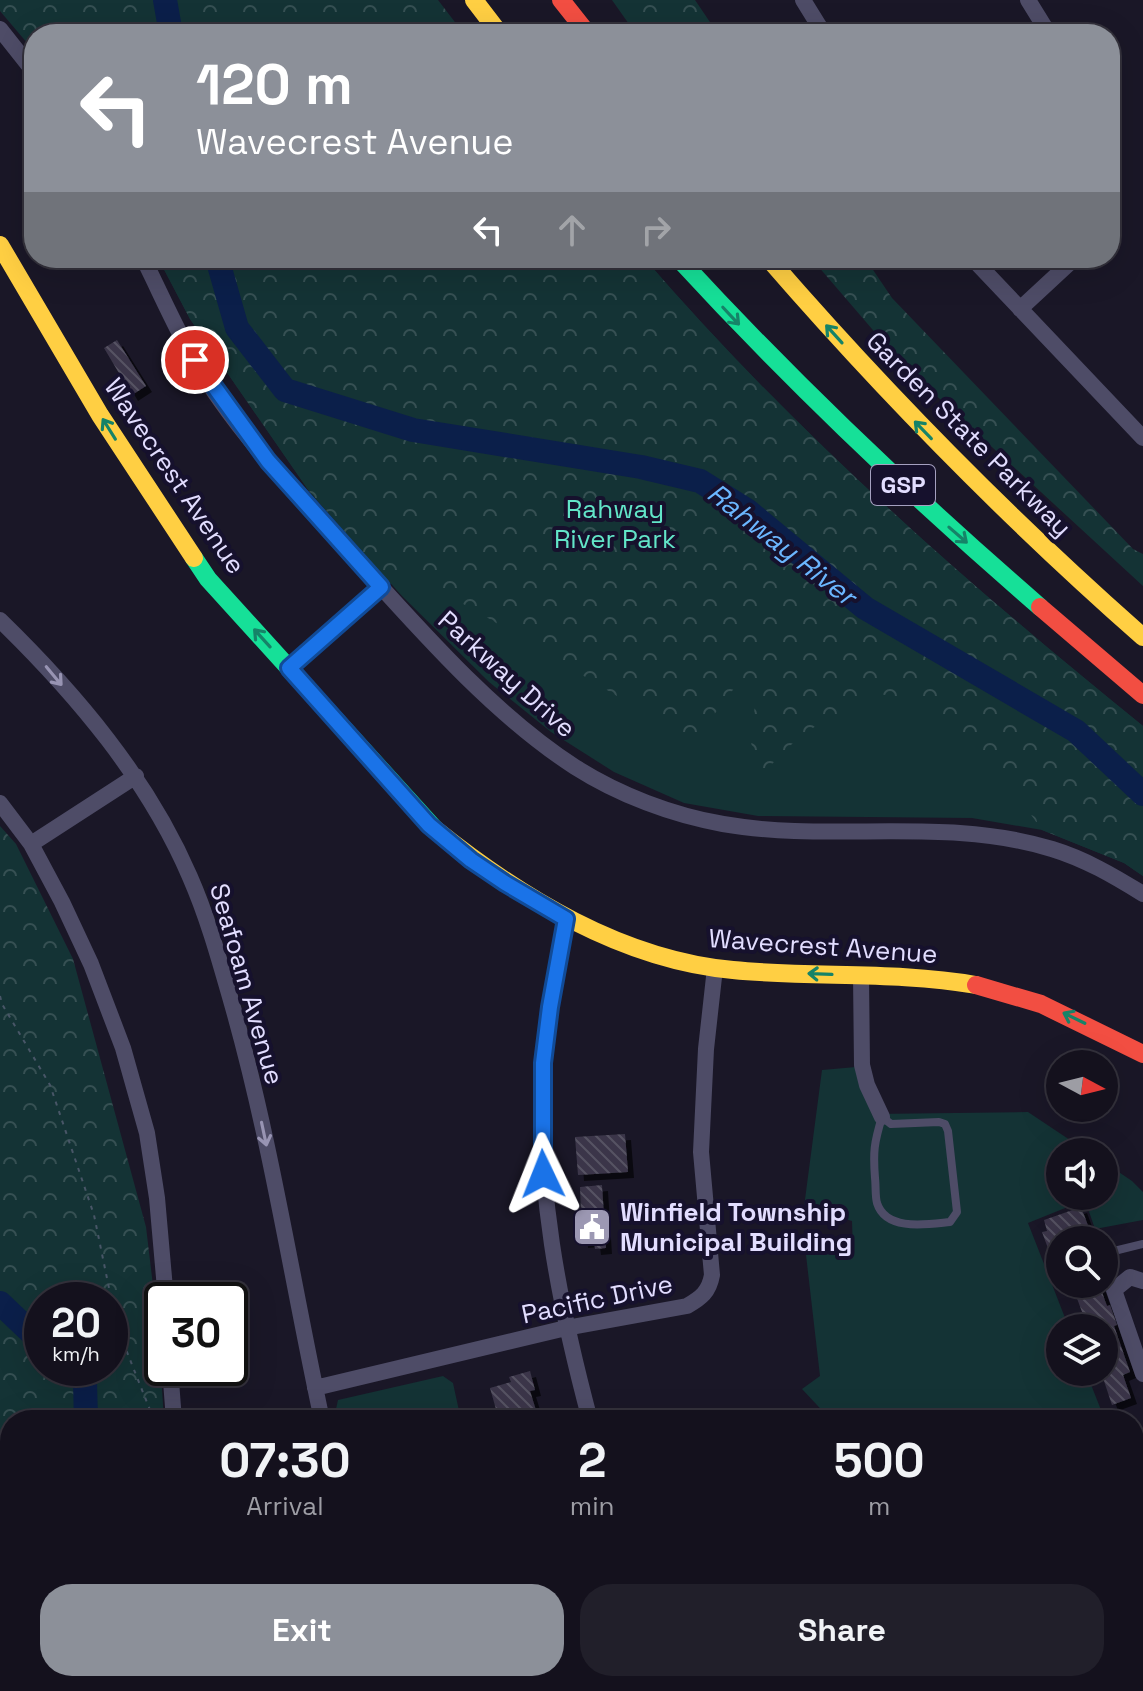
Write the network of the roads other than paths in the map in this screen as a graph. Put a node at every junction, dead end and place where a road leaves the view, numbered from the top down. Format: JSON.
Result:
{"nodes":[{"id":1,"x":474,"y":0,"type":"edge"},
{"id":2,"x":561,"y":0,"type":"edge"},
{"id":3,"x":569,"y":0,"type":"edge"},
{"id":4,"x":803,"y":0,"type":"edge"},
{"id":5,"x":1028,"y":0,"type":"edge"},
{"id":6,"x":492,"y":24,"type":"edge"},
{"id":7,"x":581,"y":24,"type":"edge"},
{"id":8,"x":583,"y":24,"type":"edge"},
{"id":9,"x":818,"y":24,"type":"edge"},
{"id":10,"x":1043,"y":24,"type":"edge"},
{"id":11,"x":0,"y":29,"type":"edge"},
{"id":12,"x":24,"y":59,"type":"edge"},
{"id":13,"x":0,"y":245,"type":"edge"},
{"id":14,"x":148,"y":268,"type":"edge"},
{"id":15,"x":687,"y":268,"type":"edge"},
{"id":16,"x":777,"y":268,"type":"edge"},
{"id":17,"x":981,"y":268,"type":"edge"},
{"id":18,"x":1064,"y":268,"type":"edge"},
{"id":19,"x":1020,"y":309,"type":"junction"},
{"id":20,"x":1141,"y":430,"type":"edge"},
{"id":21,"x":957,"y":464,"type":"junction"},
{"id":22,"x":381,"y":587,"type":"junction"},
{"id":23,"x":1130,"y":602,"type":"dead end"},
{"id":24,"x":0,"y":620,"type":"edge"},
{"id":25,"x":1143,"y":637,"type":"edge"},
{"id":26,"x":289,"y":668,"type":"junction"},
{"id":27,"x":1143,"y":695,"type":"edge"},
{"id":28,"x":136,"y":776,"type":"junction"},
{"id":29,"x":0,"y":803,"type":"edge"},
{"id":30,"x":31,"y":844,"type":"junction"},
{"id":31,"x":1143,"y":894,"type":"edge"},
{"id":32,"x":566,"y":919,"type":"junction"},
{"id":33,"x":715,"y":968,"type":"junction"},
{"id":34,"x":861,"y":976,"type":"junction"},
{"id":35,"x":1143,"y":1054,"type":"edge"},
{"id":36,"x":882,"y":1117,"type":"junction"},
{"id":37,"x":1143,"y":1244,"type":"edge"},
{"id":38,"x":1118,"y":1250,"type":"edge"},
{"id":39,"x":1143,"y":1280,"type":"edge"},
{"id":40,"x":164,"y":1282,"type":"edge"},
{"id":41,"x":1118,"y":1287,"type":"edge"},
{"id":42,"x":1117,"y":1298,"type":"edge"},
{"id":43,"x":566,"y":1328,"type":"junction"},
{"id":44,"x":1143,"y":1374,"type":"edge"},
{"id":45,"x":171,"y":1386,"type":"edge"},
{"id":46,"x":315,"y":1388,"type":"junction"},
{"id":47,"x":173,"y":1410,"type":"edge"},
{"id":48,"x":320,"y":1410,"type":"edge"},
{"id":49,"x":587,"y":1410,"type":"edge"}],
"edges":[{"from":1,"to":6,"type":"main road"},
{"from":2,"to":7,"type":"main road"},
{"from":3,"to":8,"type":"lane"},
{"from":4,"to":9,"type":"street"},
{"from":5,"to":10,"type":"street"},
{"from":11,"to":12,"type":"street"},
{"from":26,"to":13,"type":"main road","name":"Wavecrest Avenue","one_way":true},
{"from":14,"to":22,"type":"street","name":"Parkway Drive"},
{"from":15,"to":27,"type":"main road","number":"GSP","one_way":true},
{"from":21,"to":16,"type":"main road","name":"Garden State Parkway","number":"GSP","one_way":true},
{"from":17,"to":19,"type":"street"},
{"from":18,"to":19,"type":"street"},
{"from":19,"to":20,"type":"street"},
{"from":21,"to":23,"type":"main road"},
{"from":21,"to":25,"type":"main road","name":"Garden State Parkway","number":"GSP"},
{"from":22,"to":26,"type":"street"},
{"from":22,"to":31,"type":"street","name":"Parkway Drive"},
{"from":24,"to":28,"type":"street","name":"Seafoam Avenue","one_way":true},
{"from":26,"to":32,"type":"main road","name":"Wavecrest Avenue"},
{"from":28,"to":30,"type":"street"},
{"from":28,"to":46,"type":"street","name":"Seafoam Avenue","one_way":true},
{"from":29,"to":30,"type":"street"},
{"from":30,"to":40,"type":"street"},
{"from":32,"to":33,"type":"main road","name":"Wavecrest Avenue"},
{"from":32,"to":43,"type":"street"},
{"from":34,"to":33,"type":"main road","name":"Wavecrest Avenue","one_way":true},
{"from":33,"to":43,"type":"street","name":"Pacific Drive"},
{"from":35,"to":34,"type":"main road","name":"Wavecrest Avenue","one_way":true},
{"from":34,"to":36,"type":"street"},
{"from":36,"to":36,"type":"lane"},
{"from":37,"to":38,"type":"lane"},
{"from":39,"to":41,"type":"street"},
{"from":42,"to":44,"type":"street"},
{"from":43,"to":46,"type":"street","name":"Pacific Drive"},
{"from":43,"to":49,"type":"street"},
{"from":45,"to":47,"type":"street"},
{"from":46,"to":48,"type":"street","name":"Seafoam Avenue"}]}
